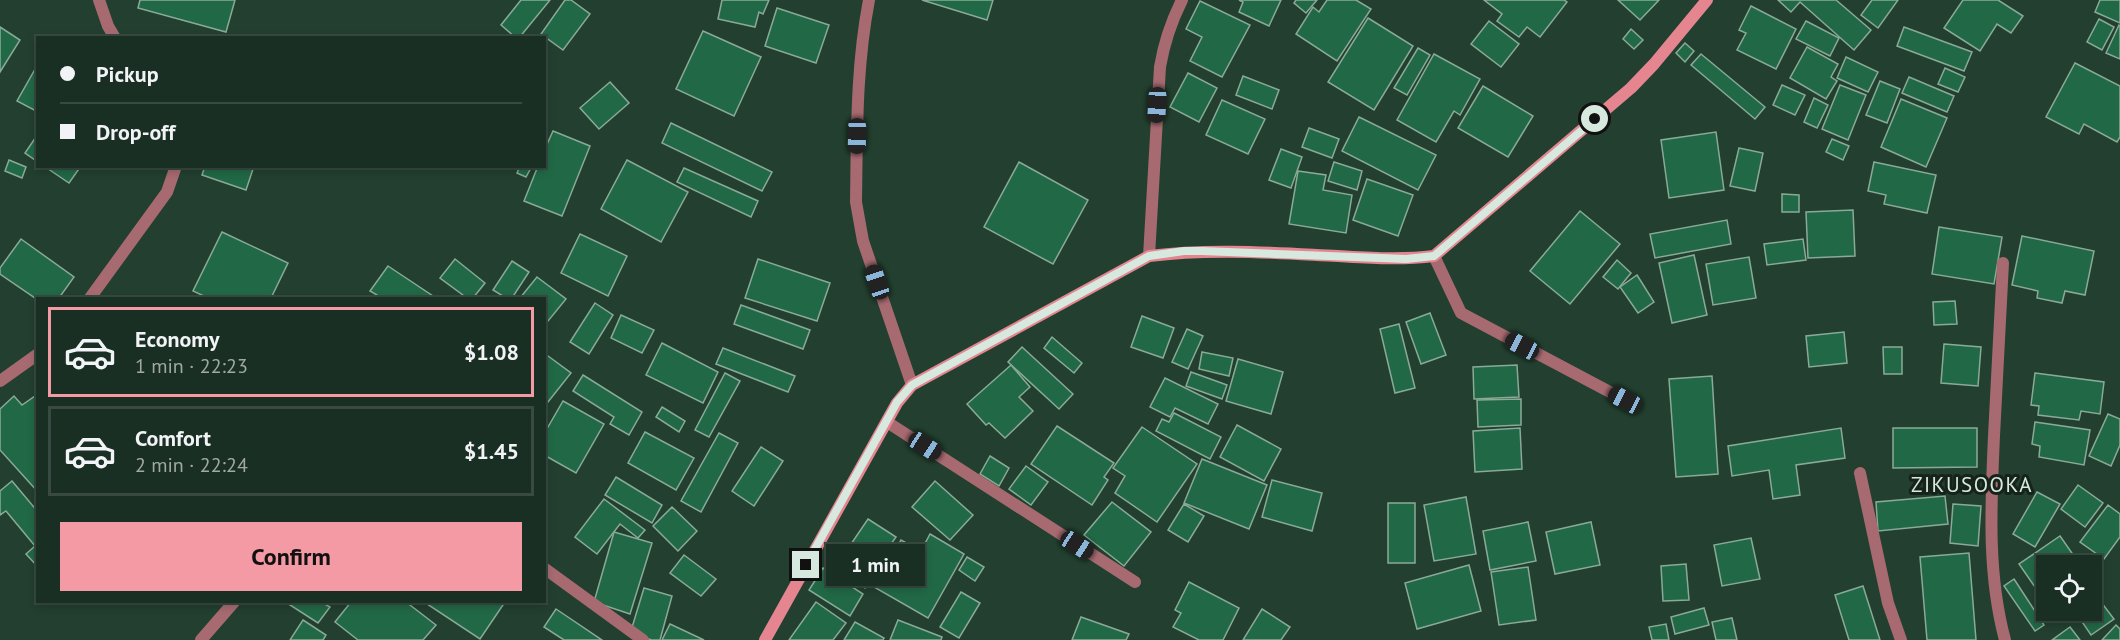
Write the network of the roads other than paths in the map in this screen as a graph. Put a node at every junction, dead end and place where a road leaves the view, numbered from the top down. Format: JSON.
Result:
{"nodes":[{"id":1,"x":99,"y":0,"type":"edge"},
{"id":2,"x":869,"y":0,"type":"edge"},
{"id":3,"x":1182,"y":0,"type":"edge"},
{"id":4,"x":1707,"y":0,"type":"edge"},
{"id":5,"x":114,"y":36,"type":"edge"},
{"id":6,"x":175,"y":168,"type":"edge"},
{"id":7,"x":1149,"y":256,"type":"junction"},
{"id":8,"x":1434,"y":256,"type":"junction"},
{"id":9,"x":2003,"y":263,"type":"dead end"},
{"id":10,"x":91,"y":297,"type":"edge"},
{"id":11,"x":36,"y":355,"type":"edge"},
{"id":12,"x":0,"y":381,"type":"edge"},
{"id":13,"x":912,"y":385,"type":"junction"},
{"id":14,"x":1625,"y":400,"type":"dead end"},
{"id":15,"x":887,"y":422,"type":"junction"},
{"id":16,"x":1860,"y":473,"type":"dead end"},
{"id":17,"x":546,"y":569,"type":"edge"},
{"id":18,"x":1135,"y":582,"type":"dead end"},
{"id":19,"x":233,"y":603,"type":"edge"},
{"id":20,"x":201,"y":640,"type":"edge"},
{"id":21,"x":644,"y":640,"type":"edge"},
{"id":22,"x":765,"y":640,"type":"edge"},
{"id":23,"x":1901,"y":640,"type":"edge"},
{"id":24,"x":2005,"y":640,"type":"edge"}],
"edges":[{"from":1,"to":5,"type":"street"},
{"from":2,"to":13,"type":"street"},
{"from":3,"to":7,"type":"street"},
{"from":4,"to":8,"type":"street"},
{"from":6,"to":10,"type":"street"},
{"from":7,"to":8,"type":"street"},
{"from":7,"to":13,"type":"street"},
{"from":8,"to":14,"type":"street"},
{"from":9,"to":24,"type":"street"},
{"from":11,"to":12,"type":"street"},
{"from":13,"to":15,"type":"street"},
{"from":15,"to":18,"type":"street"},
{"from":15,"to":22,"type":"street"},
{"from":16,"to":23,"type":"street"},
{"from":17,"to":21,"type":"street"},
{"from":19,"to":20,"type":"street"}]}
